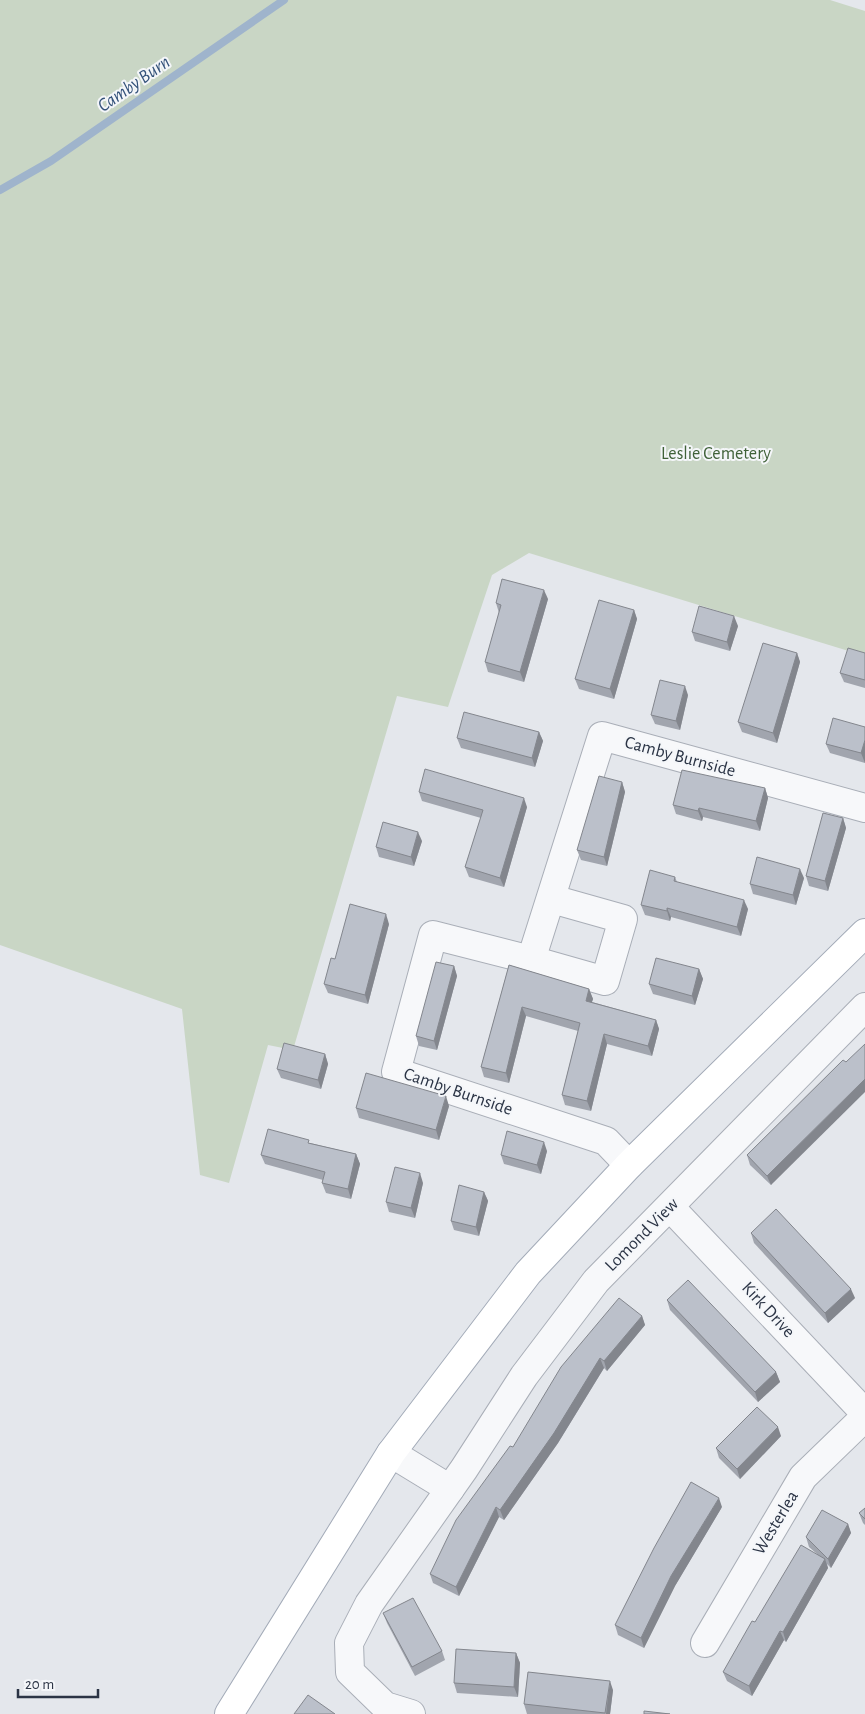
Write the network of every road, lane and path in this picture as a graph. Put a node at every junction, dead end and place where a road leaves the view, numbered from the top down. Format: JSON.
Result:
{"nodes":[{"id":1,"x":865,"y":808,"type":"edge"},
{"id":2,"x":552,"y":899,"type":"junction"},
{"id":3,"x":865,"y":932,"type":"edge"},
{"id":4,"x":531,"y":960,"type":"junction"},
{"id":5,"x":865,"y":1007,"type":"edge"},
{"id":6,"x":629,"y":1165,"type":"junction"},
{"id":7,"x":670,"y":1207,"type":"junction"},
{"id":8,"x":865,"y":1415,"type":"edge"},
{"id":9,"x":391,"y":1453,"type":"junction"},
{"id":10,"x":450,"y":1489,"type":"junction"},
{"id":11,"x":705,"y":1643,"type":"dead end"},
{"id":12,"x":229,"y":1714,"type":"edge"},
{"id":13,"x":411,"y":1714,"type":"edge"}],
"edges":[{"from":1,"to":2,"type":"street","name":"Camby Burnside"},
{"from":2,"to":4,"type":"street","name":"Camby Burnside"},
{"from":2,"to":4,"type":"street","name":"Camby Burnside"},
{"from":3,"to":6,"type":"main road"},
{"from":4,"to":6,"type":"street","name":"Camby Burnside"},
{"from":5,"to":7,"type":"street","name":"Lomond View"},
{"from":6,"to":9,"type":"main road"},
{"from":7,"to":8,"type":"street","name":"Kirk Drive"},
{"from":7,"to":10,"type":"street","name":"Lomond View"},
{"from":8,"to":11,"type":"street","name":"Westerlea"},
{"from":9,"to":10,"type":"street"},
{"from":9,"to":12,"type":"main road"},
{"from":10,"to":13,"type":"street","name":"Lomond View"}]}
